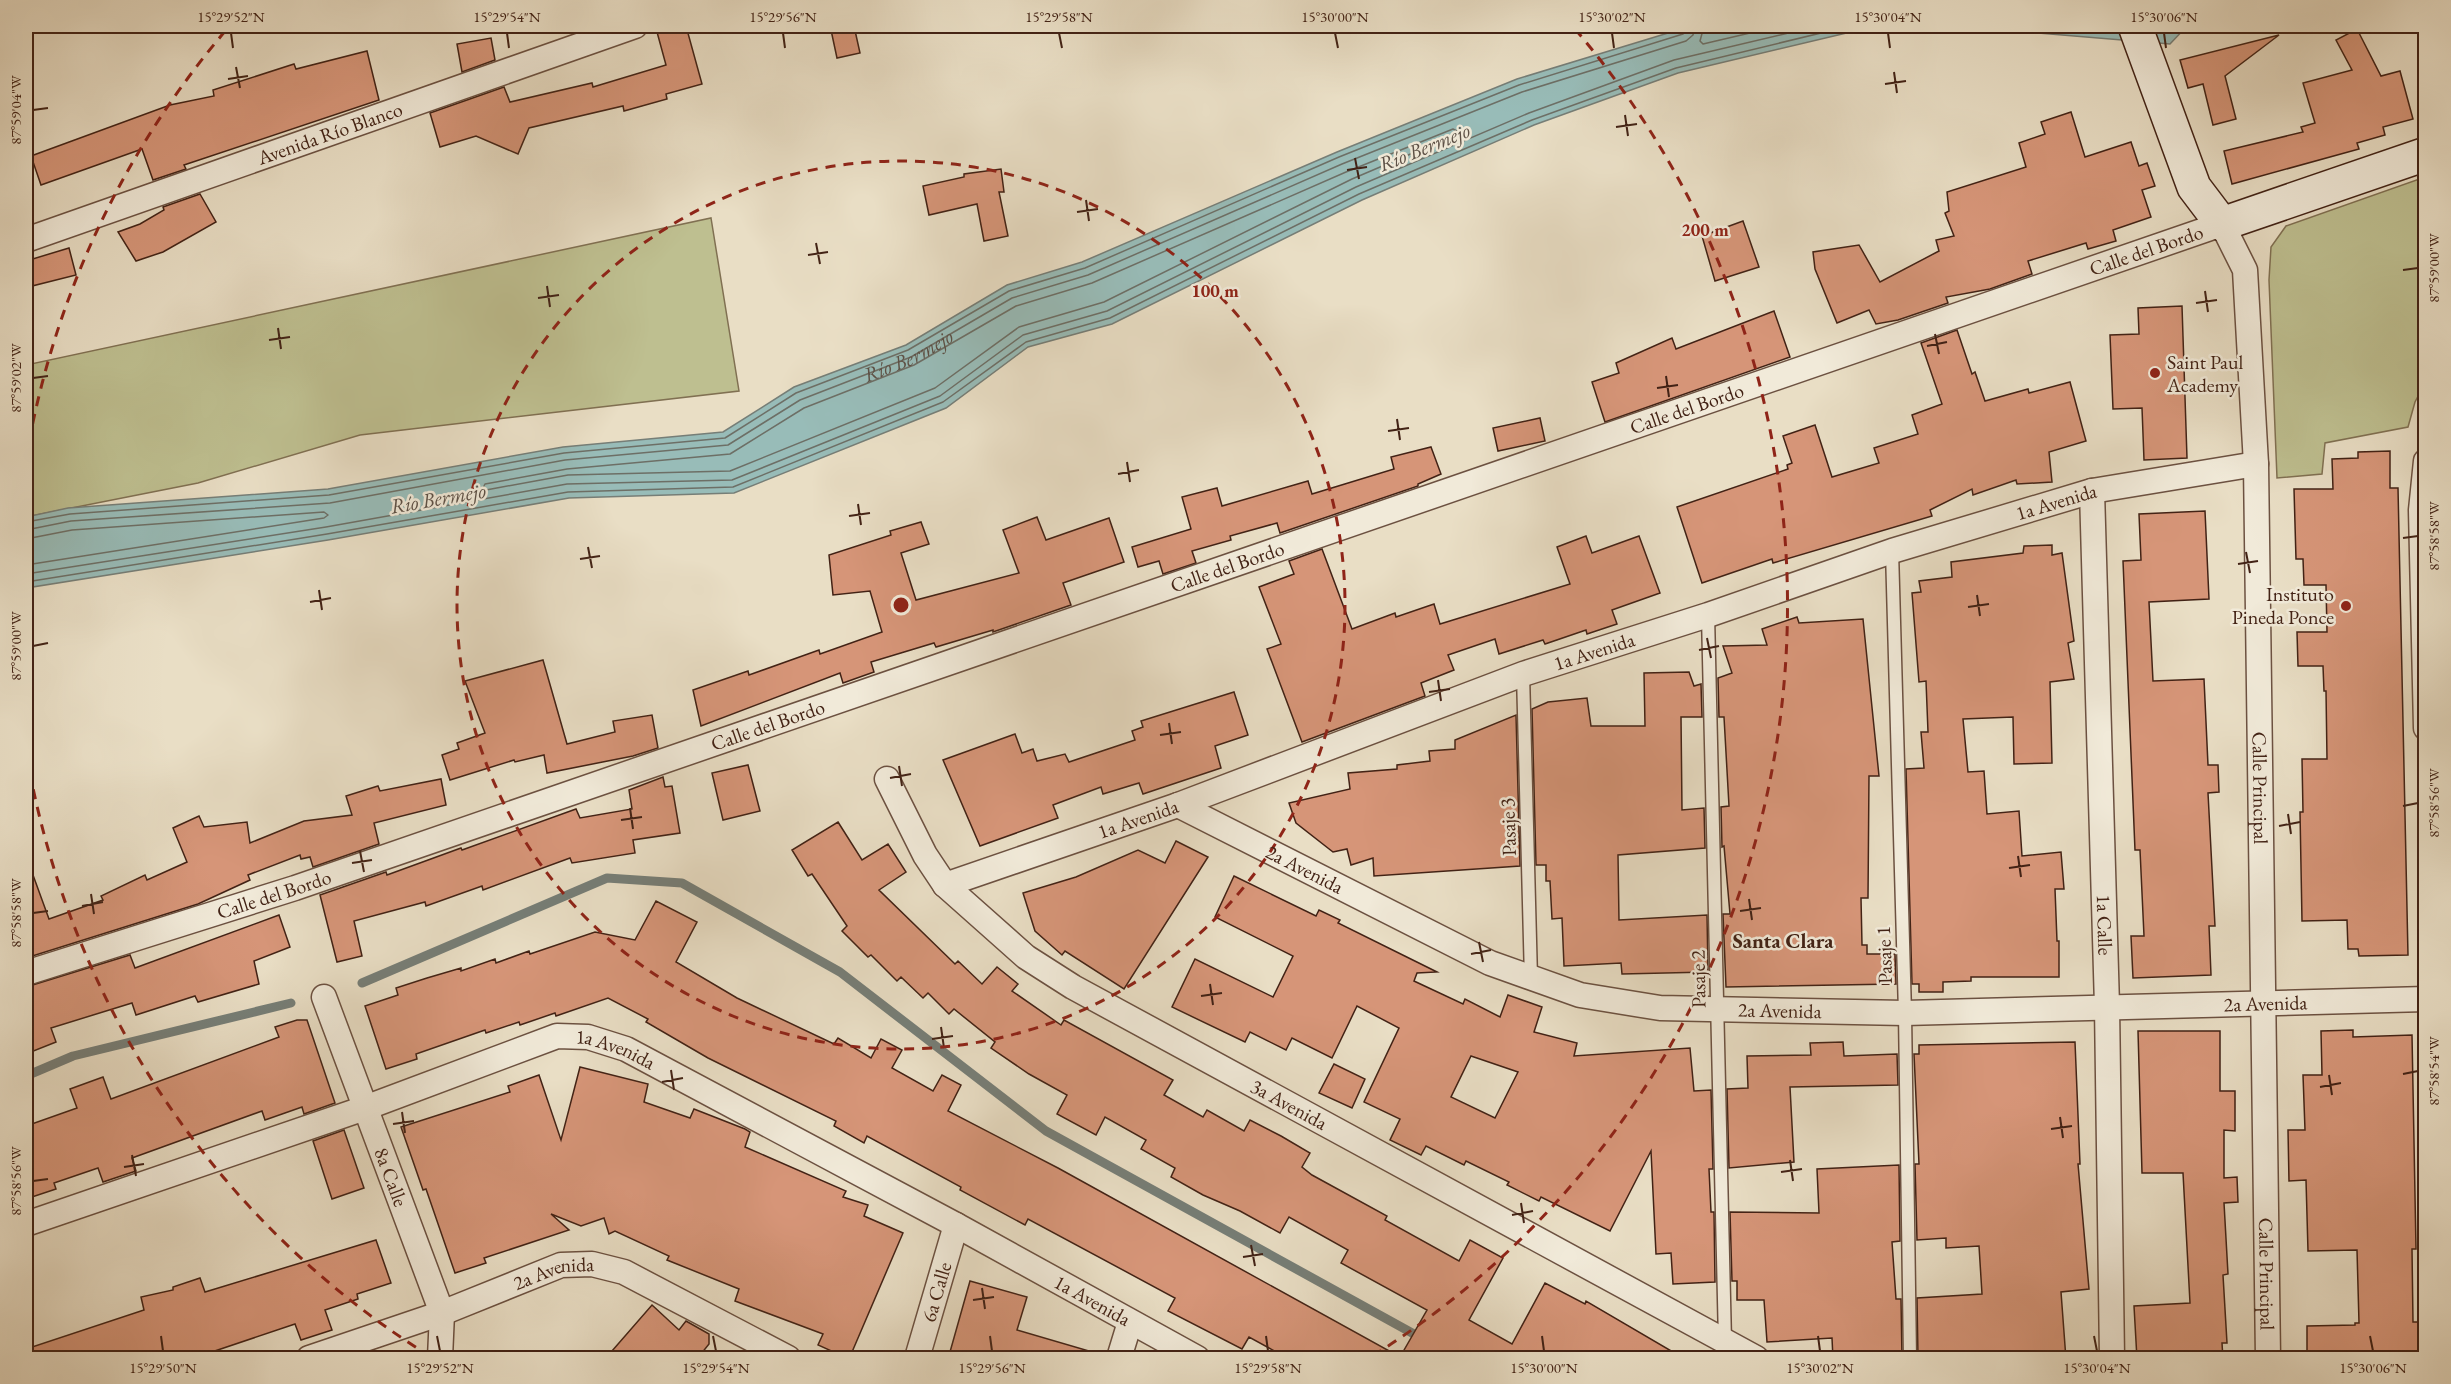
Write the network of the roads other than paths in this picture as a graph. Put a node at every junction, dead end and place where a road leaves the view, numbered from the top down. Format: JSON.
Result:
{"nodes":[{"id":1,"x":635,"y":26,"type":"edge"},
{"id":2,"x":2135,"y":26,"type":"edge"},
{"id":3,"x":2426,"y":154,"type":"edge"},
{"id":4,"x":2222,"y":224,"type":"junction"},
{"id":5,"x":26,"y":240,"type":"edge"},
{"id":6,"x":2426,"y":461,"type":"edge"},
{"id":7,"x":2256,"y":464,"type":"junction"},
{"id":8,"x":2092,"y":491,"type":"junction"},
{"id":9,"x":1892,"y":551,"type":"junction"},
{"id":10,"x":1708,"y":615,"type":"junction"},
{"id":11,"x":1522,"y":674,"type":"junction"},
{"id":12,"x":2426,"y":728,"type":"edge"},
{"id":13,"x":887,"y":779,"type":"dead end"},
{"id":14,"x":1178,"y":805,"type":"junction"},
{"id":15,"x":945,"y":885,"type":"junction"},
{"id":16,"x":26,"y":973,"type":"edge"},
{"id":17,"x":1532,"y":979,"type":"junction"},
{"id":18,"x":324,"y":997,"type":"dead end"},
{"id":19,"x":2426,"y":999,"type":"edge"},
{"id":20,"x":2264,"y":1003,"type":"junction"},
{"id":21,"x":2107,"y":1006,"type":"junction"},
{"id":22,"x":1719,"y":1011,"type":"junction"},
{"id":23,"x":1905,"y":1013,"type":"junction"},
{"id":24,"x":365,"y":1108,"type":"junction"},
{"id":25,"x":26,"y":1224,"type":"edge"},
{"id":26,"x":956,"y":1225,"type":"junction"},
{"id":27,"x":442,"y":1313,"type":"junction"},
{"id":28,"x":1130,"y":1322,"type":"junction"},
{"id":29,"x":1725,"y":1342,"type":"junction"},
{"id":30,"x":440,"y":1358,"type":"edge"},
{"id":31,"x":309,"y":1359,"type":"edge"},
{"id":32,"x":788,"y":1359,"type":"edge"},
{"id":33,"x":917,"y":1359,"type":"edge"},
{"id":34,"x":1119,"y":1359,"type":"edge"},
{"id":35,"x":1197,"y":1359,"type":"edge"},
{"id":36,"x":1756,"y":1359,"type":"edge"},
{"id":37,"x":1910,"y":1359,"type":"edge"},
{"id":38,"x":2112,"y":1359,"type":"edge"},
{"id":39,"x":2268,"y":1359,"type":"edge"}],
"edges":[{"from":1,"to":5,"type":"street","name":"Avenida Río Blanco"},
{"from":2,"to":4,"type":"street"},
{"from":3,"to":4,"type":"street","name":"Calle del Bordo"},
{"from":4,"to":7,"type":"street","name":"Calle Principal"},
{"from":4,"to":16,"type":"street","name":"Calle del Bordo"},
{"from":6,"to":12,"type":"street"},
{"from":7,"to":8,"type":"street","name":"1a Avenida"},
{"from":7,"to":20,"type":"street","name":"Calle Principal"},
{"from":8,"to":9,"type":"street","name":"1a Avenida"},
{"from":8,"to":21,"type":"street","name":"1a Calle"},
{"from":9,"to":10,"type":"street","name":"1a Avenida"},
{"from":9,"to":23,"type":"lane","name":"Pasaje 1"},
{"from":10,"to":11,"type":"street","name":"1a Avenida"},
{"from":10,"to":22,"type":"lane","name":"Pasaje 2"},
{"from":11,"to":14,"type":"street","name":"1a Avenida"},
{"from":11,"to":17,"type":"lane","name":"Pasaje 3"},
{"from":13,"to":15,"type":"street","name":"3a Avenida"},
{"from":14,"to":15,"type":"street","name":"1a Avenida"},
{"from":14,"to":17,"type":"street","name":"2a Avenida"},
{"from":15,"to":29,"type":"street","name":"3a Avenida"},
{"from":17,"to":22,"type":"street","name":"2a Avenida"},
{"from":18,"to":24,"type":"street","name":"8a Calle"},
{"from":19,"to":20,"type":"street","name":"2a Avenida"},
{"from":20,"to":21,"type":"street","name":"2a Avenida"},
{"from":20,"to":39,"type":"street","name":"Calle Principal"},
{"from":21,"to":23,"type":"street","name":"2a Avenida"},
{"from":21,"to":38,"type":"street","name":"1a Calle"},
{"from":22,"to":23,"type":"street","name":"2a Avenida"},
{"from":22,"to":29,"type":"lane","name":"Pasaje 2"},
{"from":23,"to":37,"type":"lane","name":"Pasaje 1"},
{"from":24,"to":25,"type":"street","name":"1a Avenida"},
{"from":24,"to":26,"type":"street","name":"1a Avenida"},
{"from":24,"to":27,"type":"street","name":"8a Calle"},
{"from":26,"to":28,"type":"street","name":"1a Avenida"},
{"from":26,"to":33,"type":"street","name":"6a Calle"},
{"from":27,"to":30,"type":"street","name":"8a Calle"},
{"from":27,"to":31,"type":"street","name":"2a Avenida"},
{"from":27,"to":32,"type":"street","name":"2a Avenida"},
{"from":28,"to":34,"type":"street"},
{"from":28,"to":35,"type":"street","name":"1a Avenida"},
{"from":29,"to":36,"type":"street","name":"3a Avenida"}]}
